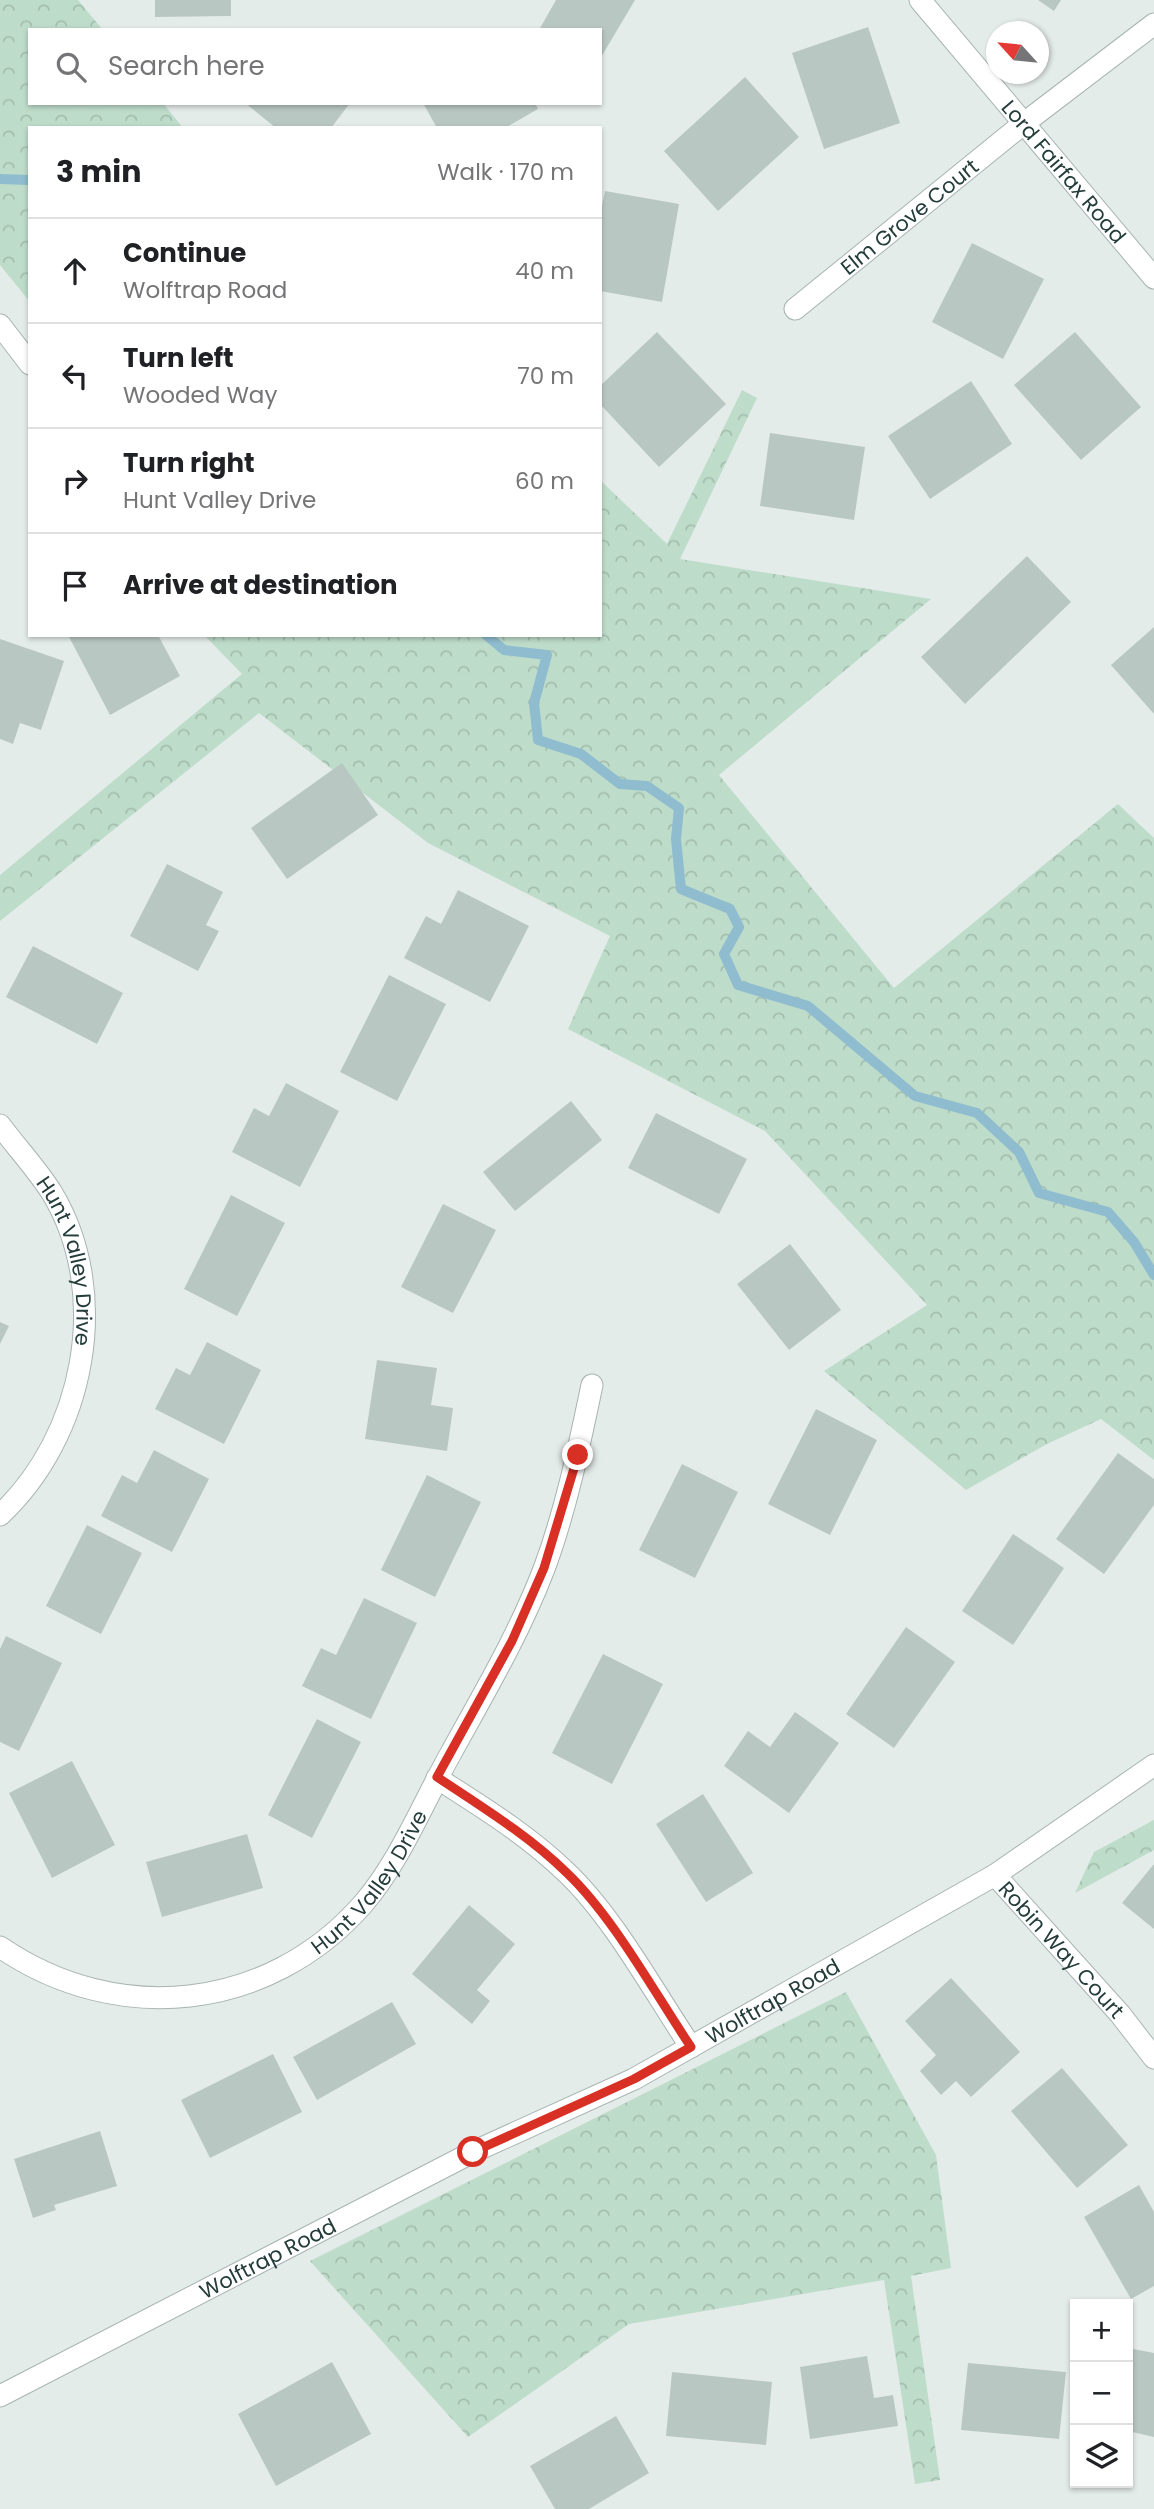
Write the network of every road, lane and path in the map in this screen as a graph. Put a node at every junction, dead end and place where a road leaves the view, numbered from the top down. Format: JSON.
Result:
{"nodes":[{"id":1,"x":920,"y":0,"type":"edge"},
{"id":2,"x":1154,"y":24,"type":"edge"},
{"id":3,"x":1023,"y":124,"type":"junction"},
{"id":4,"x":1154,"y":278,"type":"edge"},
{"id":5,"x":795,"y":309,"type":"dead end"},
{"id":6,"x":0,"y":325,"type":"edge"},
{"id":7,"x":28,"y":361,"type":"edge"},
{"id":8,"x":0,"y":1125,"type":"edge"},
{"id":9,"x":592,"y":1385,"type":"dead end"},
{"id":10,"x":0,"y":1515,"type":"edge"},
{"id":11,"x":1154,"y":1765,"type":"edge"},
{"id":12,"x":437,"y":1777,"type":"junction"},
{"id":13,"x":995,"y":1875,"type":"junction"},
{"id":14,"x":0,"y":1947,"type":"edge"},
{"id":15,"x":691,"y":2047,"type":"junction"},
{"id":16,"x":1154,"y":2058,"type":"edge"},
{"id":17,"x":0,"y":2396,"type":"edge"}],
"edges":[{"from":1,"to":3,"type":"street","name":"Lord Fairfax Road"},
{"from":2,"to":3,"type":"street","name":"Elm Grove Court"},
{"from":3,"to":4,"type":"street","name":"Lord Fairfax Road"},
{"from":3,"to":5,"type":"street","name":"Elm Grove Court"},
{"from":6,"to":7,"type":"street"},
{"from":8,"to":10,"type":"street","name":"Hunt Valley Drive"},
{"from":9,"to":12,"type":"street","name":"Hunt Valley Drive"},
{"from":11,"to":13,"type":"street","name":"Wolftrap Road"},
{"from":12,"to":14,"type":"street","name":"Hunt Valley Drive"},
{"from":12,"to":15,"type":"street"},
{"from":13,"to":15,"type":"street","name":"Wolftrap Road"},
{"from":13,"to":16,"type":"street","name":"Robin Way Court"},
{"from":15,"to":17,"type":"street","name":"Wolftrap Road"}]}
